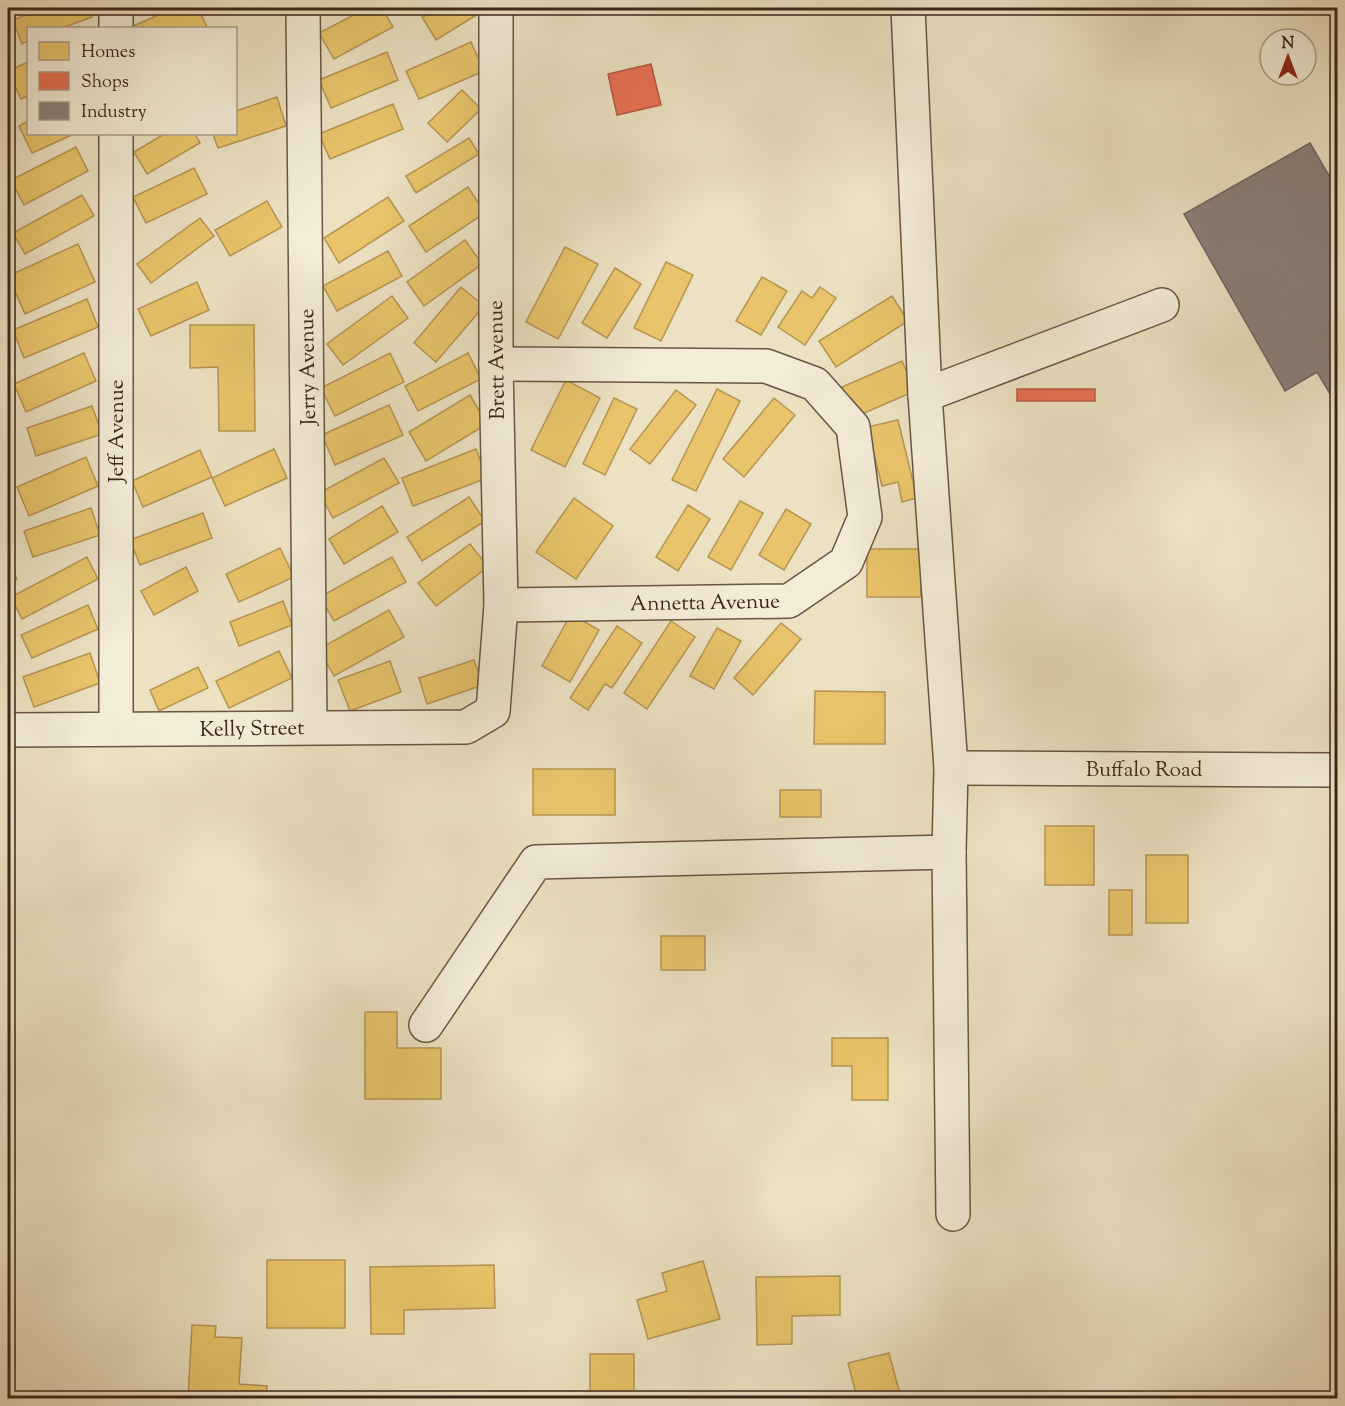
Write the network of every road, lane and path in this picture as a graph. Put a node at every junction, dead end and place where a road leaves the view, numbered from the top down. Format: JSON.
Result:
{"nodes":[{"id":1,"x":116,"y":8,"type":"edge"},
{"id":2,"x":303,"y":8,"type":"edge"},
{"id":3,"x":496,"y":8,"type":"edge"},
{"id":4,"x":908,"y":8,"type":"edge"},
{"id":5,"x":116,"y":27,"type":"edge"},
{"id":6,"x":116,"y":135,"type":"edge"},
{"id":7,"x":1162,"y":305,"type":"dead end"},
{"id":8,"x":495,"y":364,"type":"junction"},
{"id":9,"x":925,"y":395,"type":"junction"},
{"id":10,"x":501,"y":605,"type":"junction"},
{"id":11,"x":493,"y":711,"type":"joint"},
{"id":12,"x":310,"y":727,"type":"junction"},
{"id":13,"x":116,"y":729,"type":"junction"},
{"id":14,"x":8,"y":730,"type":"edge"},
{"id":15,"x":951,"y":768,"type":"junction"},
{"id":16,"x":1338,"y":770,"type":"edge"},
{"id":17,"x":949,"y":852,"type":"junction"},
{"id":18,"x":426,"y":1025,"type":"dead end"},
{"id":19,"x":953,"y":1214,"type":"dead end"}],
"edges":[{"from":1,"to":5,"type":"street"},
{"from":2,"to":12,"type":"street","name":"Jerry Avenue"},
{"from":3,"to":8,"type":"street","name":"Brett Avenue"},
{"from":4,"to":9,"type":"street"},
{"from":6,"to":13,"type":"street","name":"Jeff Avenue"},
{"from":7,"to":9,"type":"street"},
{"from":8,"to":10,"type":"street","name":"Brett Avenue"},
{"from":8,"to":10,"type":"street","name":"Annetta Avenue"},
{"from":9,"to":15,"type":"street"},
{"from":10,"to":11,"type":"street","name":"Brett Avenue"},
{"from":11,"to":12,"type":"street","name":"Kelly Street"},
{"from":12,"to":13,"type":"street","name":"Kelly Street"},
{"from":13,"to":14,"type":"street","name":"Kelly Street"},
{"from":15,"to":16,"type":"street","name":"Buffalo Road"},
{"from":15,"to":17,"type":"street"},
{"from":17,"to":18,"type":"street"},
{"from":17,"to":19,"type":"street"}]}
